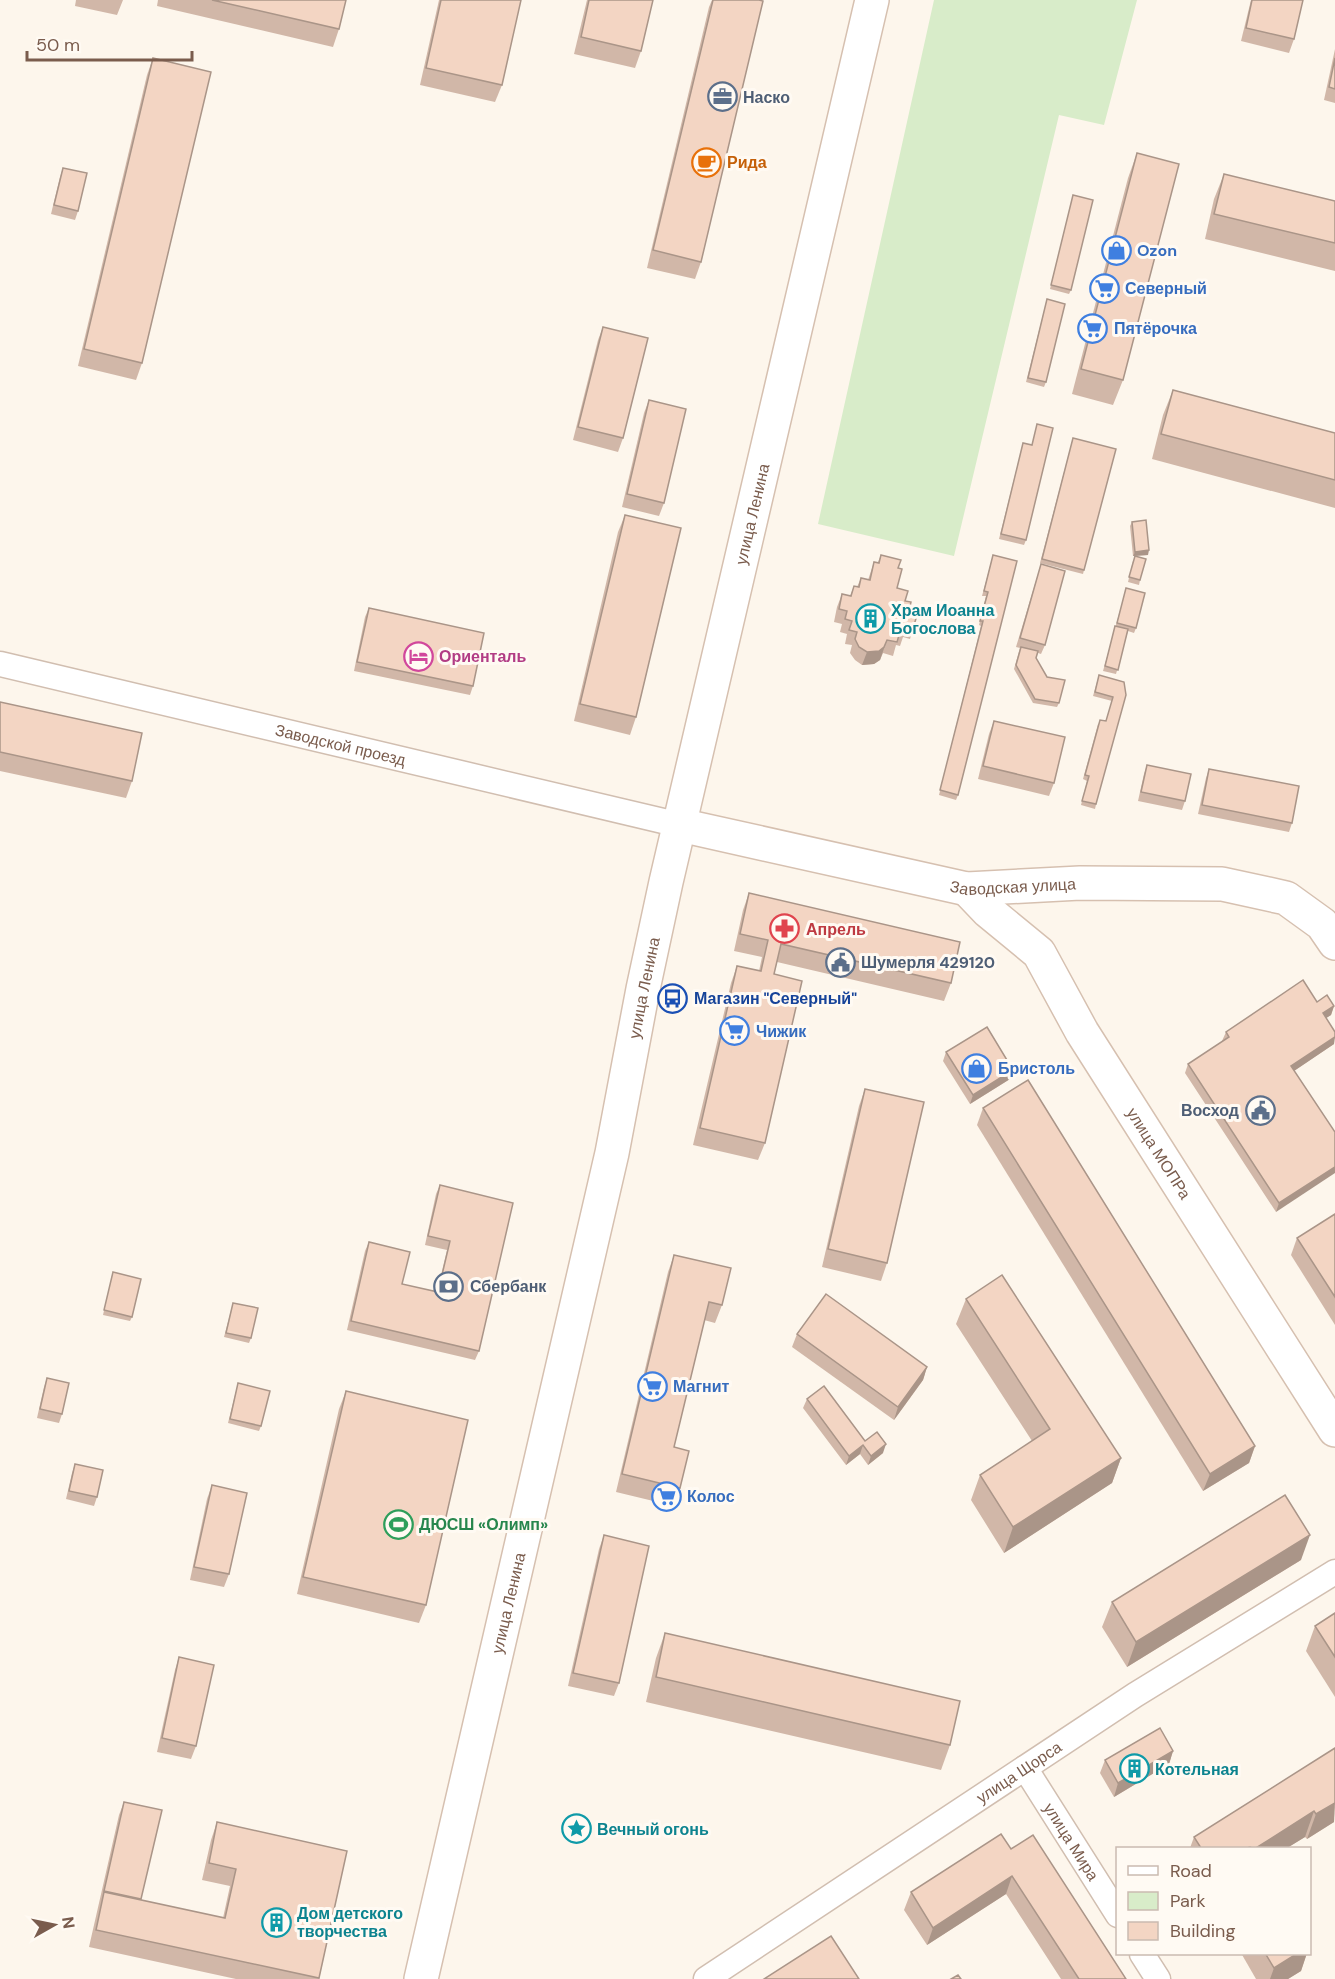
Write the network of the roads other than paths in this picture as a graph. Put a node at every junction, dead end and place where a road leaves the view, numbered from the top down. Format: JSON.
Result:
{"nodes":[{"id":1,"x":872,"y":0,"type":"edge"},
{"id":2,"x":0,"y":664,"type":"edge"},
{"id":3,"x":680,"y":825,"type":"junction"},
{"id":4,"x":967,"y":889,"type":"junction"},
{"id":5,"x":1335,"y":942,"type":"edge"},
{"id":6,"x":1335,"y":1430,"type":"edge"},
{"id":7,"x":1335,"y":1572,"type":"edge"},
{"id":8,"x":1025,"y":1768,"type":"junction"},
{"id":9,"x":1116,"y":1912,"type":"edge"},
{"id":10,"x":1143,"y":1955,"type":"edge"},
{"id":11,"x":421,"y":1979,"type":"edge"},
{"id":12,"x":706,"y":1979,"type":"edge"},
{"id":13,"x":1158,"y":1979,"type":"edge"}],
"edges":[{"from":1,"to":3,"type":"main road","name":"улица Ленина"},
{"from":2,"to":3,"type":"street","name":"Заводской проезд"},
{"from":3,"to":4,"type":"main road","name":"Заводская улица"},
{"from":3,"to":11,"type":"main road","name":"улица Ленина"},
{"from":4,"to":5,"type":"main road","name":"Заводская улица"},
{"from":4,"to":6,"type":"main road","name":"улица МОПРа"},
{"from":7,"to":8,"type":"street","name":"улица Щорса"},
{"from":8,"to":9,"type":"street","name":"улица Мира"},
{"from":8,"to":12,"type":"street","name":"улица Щорса"},
{"from":10,"to":13,"type":"street"}]}
